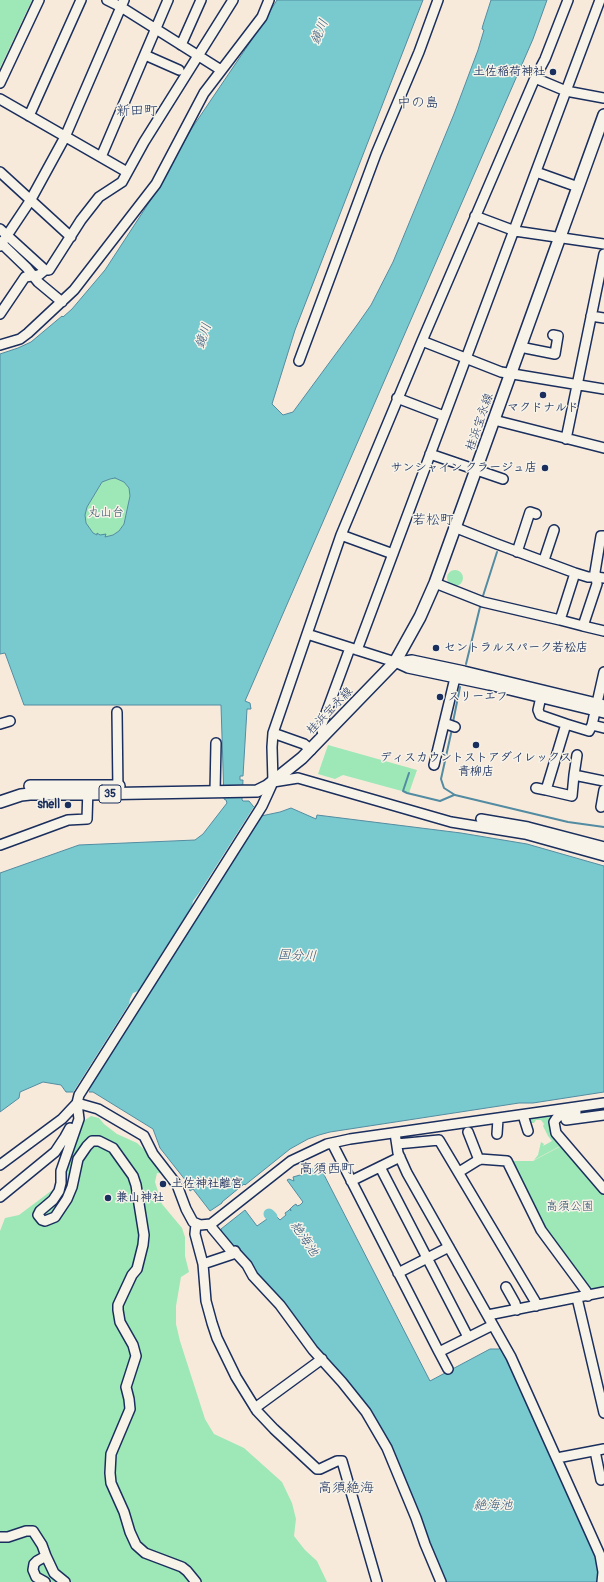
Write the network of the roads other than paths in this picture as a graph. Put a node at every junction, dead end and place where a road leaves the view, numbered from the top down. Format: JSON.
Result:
{"nodes":[{"id":1,"x":39,"y":0,"type":"edge"},
{"id":2,"x":81,"y":0,"type":"edge"},
{"id":3,"x":107,"y":0,"type":"edge"},
{"id":4,"x":168,"y":0,"type":"edge"},
{"id":5,"x":201,"y":0,"type":"edge"},
{"id":6,"x":233,"y":0,"type":"edge"},
{"id":7,"x":269,"y":0,"type":"edge"},
{"id":8,"x":438,"y":0,"type":"edge"},
{"id":9,"x":568,"y":0,"type":"edge"},
{"id":10,"x":600,"y":0,"type":"edge"},
{"id":11,"x":123,"y":3,"type":"edge"},
{"id":12,"x":156,"y":29,"type":"junction"},
{"id":13,"x":181,"y":45,"type":"junction"},
{"id":14,"x":145,"y":55,"type":"junction"},
{"id":15,"x":198,"y":56,"type":"junction"},
{"id":16,"x":179,"y":70,"type":"dead end"},
{"id":17,"x":221,"y":70,"type":"junction"},
{"id":18,"x":535,"y":78,"type":"junction"},
{"id":19,"x":0,"y":83,"type":"edge"},
{"id":20,"x":566,"y":91,"type":"junction"},
{"id":21,"x":604,"y":98,"type":"edge"},
{"id":22,"x":0,"y":99,"type":"edge"},
{"id":23,"x":604,"y":115,"type":"edge"},
{"id":24,"x":29,"y":116,"type":"junction"},
{"id":25,"x":65,"y":137,"type":"junction"},
{"id":26,"x":101,"y":157,"type":"junction"},
{"id":27,"x":0,"y":172,"type":"edge"},
{"id":28,"x":127,"y":172,"type":"junction"},
{"id":29,"x":536,"y":172,"type":"junction"},
{"id":30,"x":578,"y":187,"type":"junction"},
{"id":31,"x":30,"y":201,"type":"junction"},
{"id":32,"x":475,"y":216,"type":"junction"},
{"id":33,"x":515,"y":231,"type":"junction"},
{"id":34,"x":4,"y":232,"type":"edge"},
{"id":35,"x":71,"y":237,"type":"junction"},
{"id":36,"x":560,"y":237,"type":"junction"},
{"id":37,"x":0,"y":244,"type":"edge"},
{"id":38,"x":604,"y":244,"type":"edge"},
{"id":39,"x":604,"y":254,"type":"edge"},
{"id":40,"x":45,"y":270,"type":"junction"},
{"id":41,"x":32,"y":276,"type":"junction"},
{"id":42,"x":62,"y":302,"type":"junction"},
{"id":43,"x":0,"y":314,"type":"edge"},
{"id":44,"x":591,"y":316,"type":"junction"},
{"id":45,"x":604,"y":318,"type":"edge"},
{"id":46,"x":553,"y":335,"type":"dead end"},
{"id":47,"x":422,"y":341,"type":"junction"},
{"id":48,"x":0,"y":345,"type":"edge"},
{"id":49,"x":520,"y":347,"type":"junction"},
{"id":50,"x":466,"y":358,"type":"junction"},
{"id":51,"x":299,"y":361,"type":"dead end"},
{"id":52,"x":510,"y":374,"type":"junction"},
{"id":53,"x":577,"y":384,"type":"junction"},
{"id":54,"x":604,"y":389,"type":"edge"},
{"id":55,"x":397,"y":398,"type":"junction"},
{"id":56,"x":444,"y":416,"type":"junction"},
{"id":57,"x":494,"y":420,"type":"junction"},
{"id":58,"x":566,"y":439,"type":"junction"},
{"id":59,"x":604,"y":448,"type":"edge"},
{"id":60,"x":430,"y":454,"type":"junction"},
{"id":61,"x":477,"y":469,"type":"junction"},
{"id":62,"x":503,"y":479,"type":"dead end"},
{"id":63,"x":536,"y":514,"type":"dead end"},
{"id":64,"x":454,"y":527,"type":"junction"},
{"id":65,"x":554,"y":530,"type":"dead end"},
{"id":66,"x":341,"y":535,"type":"junction"},
{"id":67,"x":604,"y":536,"type":"edge"},
{"id":68,"x":517,"y":552,"type":"junction"},
{"id":69,"x":393,"y":554,"type":"junction"},
{"id":70,"x":544,"y":560,"type":"junction"},
{"id":71,"x":575,"y":573,"type":"junction"},
{"id":72,"x":600,"y":578,"type":"edge"},
{"id":73,"x":435,"y":583,"type":"junction"},
{"id":74,"x":560,"y":620,"type":"junction"},
{"id":75,"x":583,"y":626,"type":"junction"},
{"id":76,"x":604,"y":631,"type":"edge"},
{"id":77,"x":307,"y":634,"type":"junction"},
{"id":78,"x":353,"y":649,"type":"junction"},
{"id":79,"x":395,"y":662,"type":"junction"},
{"id":80,"x":604,"y":672,"type":"edge"},
{"id":81,"x":455,"y":678,"type":"junction"},
{"id":82,"x":541,"y":697,"type":"junction"},
{"id":83,"x":598,"y":707,"type":"edge"},
{"id":84,"x":117,"y":712,"type":"dead end"},
{"id":85,"x":604,"y":713,"type":"edge"},
{"id":86,"x":10,"y":720,"type":"dead end"},
{"id":87,"x":444,"y":723,"type":"junction"},
{"id":88,"x":0,"y":724,"type":"edge"},
{"id":89,"x":566,"y":724,"type":"junction"},
{"id":90,"x":592,"y":725,"type":"junction"},
{"id":91,"x":455,"y":728,"type":"dead end"},
{"id":92,"x":604,"y":728,"type":"edge"},
{"id":93,"x":273,"y":733,"type":"junction"},
{"id":94,"x":324,"y":736,"type":"junction"},
{"id":95,"x":216,"y":743,"type":"dead end"},
{"id":96,"x":310,"y":750,"type":"junction"},
{"id":97,"x":578,"y":755,"type":"dead end"},
{"id":98,"x":434,"y":765,"type":"dead end"},
{"id":99,"x":574,"y":775,"type":"junction"},
{"id":100,"x":604,"y":775,"type":"edge"},
{"id":101,"x":604,"y":780,"type":"edge"},
{"id":102,"x":273,"y":782,"type":"junction"},
{"id":103,"x":536,"y":788,"type":"dead end"},
{"id":104,"x":218,"y":789,"type":"junction"},
{"id":105,"x":88,"y":790,"type":"junction"},
{"id":106,"x":118,"y":790,"type":"junction"},
{"id":107,"x":546,"y":790,"type":"junction"},
{"id":108,"x":604,"y":790,"type":"edge"},
{"id":109,"x":0,"y":795,"type":"edge"},
{"id":110,"x":0,"y":802,"type":"edge"},
{"id":111,"x":601,"y":807,"type":"dead end"},
{"id":112,"x":481,"y":819,"type":"dead end"},
{"id":113,"x":0,"y":845,"type":"edge"},
{"id":114,"x":604,"y":847,"type":"edge"},
{"id":115,"x":604,"y":856,"type":"edge"},
{"id":116,"x":78,"y":1103,"type":"junction"},
{"id":117,"x":599,"y":1104,"type":"edge"},
{"id":118,"x":523,"y":1115,"type":"junction"},
{"id":119,"x":604,"y":1115,"type":"edge"},
{"id":120,"x":498,"y":1119,"type":"junction"},
{"id":121,"x":554,"y":1122,"type":"junction"},
{"id":122,"x":52,"y":1127,"type":"junction"},
{"id":123,"x":528,"y":1131,"type":"dead end"},
{"id":124,"x":468,"y":1132,"type":"dead end"},
{"id":125,"x":395,"y":1133,"type":"junction"},
{"id":126,"x":498,"y":1134,"type":"dead end"},
{"id":127,"x":63,"y":1140,"type":"junction"},
{"id":128,"x":332,"y":1143,"type":"junction"},
{"id":129,"x":397,"y":1144,"type":"junction"},
{"id":130,"x":400,"y":1157,"type":"junction"},
{"id":131,"x":479,"y":1160,"type":"junction"},
{"id":132,"x":0,"y":1166,"type":"edge"},
{"id":133,"x":380,"y":1167,"type":"junction"},
{"id":134,"x":458,"y":1172,"type":"junction"},
{"id":135,"x":351,"y":1181,"type":"junction"},
{"id":136,"x":604,"y":1189,"type":"edge"},
{"id":137,"x":0,"y":1197,"type":"edge"},
{"id":138,"x":196,"y":1224,"type":"junction"},
{"id":139,"x":212,"y":1228,"type":"dead end"},
{"id":140,"x":449,"y":1247,"type":"junction"},
{"id":141,"x":236,"y":1253,"type":"junction"},
{"id":142,"x":427,"y":1258,"type":"junction"},
{"id":143,"x":203,"y":1264,"type":"junction"},
{"id":144,"x":398,"y":1272,"type":"junction"},
{"id":145,"x":506,"y":1287,"type":"dead end"},
{"id":146,"x":604,"y":1292,"type":"edge"},
{"id":147,"x":588,"y":1296,"type":"junction"},
{"id":148,"x":577,"y":1298,"type":"junction"},
{"id":149,"x":536,"y":1306,"type":"junction"},
{"id":150,"x":516,"y":1310,"type":"junction"},
{"id":151,"x":488,"y":1315,"type":"junction"},
{"id":152,"x":493,"y":1325,"type":"junction"},
{"id":153,"x":468,"y":1337,"type":"junction"},
{"id":154,"x":439,"y":1352,"type":"junction"},
{"id":155,"x":322,"y":1359,"type":"junction"},
{"id":156,"x":448,"y":1370,"type":"dead end"},
{"id":157,"x":255,"y":1408,"type":"junction"},
{"id":158,"x":604,"y":1413,"type":"edge"},
{"id":159,"x":604,"y":1449,"type":"edge"},
{"id":160,"x":594,"y":1451,"type":"junction"},
{"id":161,"x":557,"y":1458,"type":"junction"},
{"id":162,"x":601,"y":1480,"type":"dead end"},
{"id":163,"x":0,"y":1537,"type":"edge"},
{"id":164,"x":46,"y":1556,"type":"junction"},
{"id":165,"x":45,"y":1582,"type":"edge"},
{"id":166,"x":65,"y":1582,"type":"edge"},
{"id":167,"x":196,"y":1582,"type":"edge"},
{"id":168,"x":377,"y":1582,"type":"edge"},
{"id":169,"x":441,"y":1582,"type":"edge"},
{"id":170,"x":602,"y":1582,"type":"edge"}],
"edges":[{"from":1,"to":19,"type":"street"},
{"from":2,"to":24,"type":"street"},
{"from":3,"to":11,"type":"street"},
{"from":4,"to":12,"type":"street"},
{"from":5,"to":13,"type":"street"},
{"from":6,"to":15,"type":"street"},
{"from":7,"to":17,"type":"street"},
{"from":8,"to":51,"type":"street"},
{"from":9,"to":18,"type":"street"},
{"from":10,"to":20,"type":"street"},
{"from":11,"to":12,"type":"street"},
{"from":11,"to":25,"type":"street"},
{"from":12,"to":13,"type":"street"},
{"from":12,"to":14,"type":"street"},
{"from":13,"to":15,"type":"street"},
{"from":14,"to":16,"type":"street"},
{"from":14,"to":26,"type":"street"},
{"from":15,"to":17,"type":"street"},
{"from":15,"to":28,"type":"street"},
{"from":17,"to":42,"type":"street"},
{"from":18,"to":20,"type":"street"},
{"from":18,"to":32,"type":"street"},
{"from":20,"to":21,"type":"street"},
{"from":20,"to":29,"type":"street"},
{"from":22,"to":24,"type":"street"},
{"from":23,"to":30,"type":"main road","name":"桂浜宝永線"},
{"from":24,"to":25,"type":"street"},
{"from":25,"to":26,"type":"street"},
{"from":25,"to":31,"type":"street"},
{"from":26,"to":28,"type":"street"},
{"from":27,"to":31,"type":"street"},
{"from":28,"to":35,"type":"street"},
{"from":29,"to":30,"type":"street"},
{"from":29,"to":33,"type":"street"},
{"from":30,"to":36,"type":"main road","name":"桂浜宝永線"},
{"from":31,"to":34,"type":"street"},
{"from":31,"to":35,"type":"street"},
{"from":32,"to":33,"type":"street"},
{"from":32,"to":47,"type":"street"},
{"from":33,"to":36,"type":"street"},
{"from":33,"to":50,"type":"street"},
{"from":34,"to":37,"type":"street"},
{"from":34,"to":40,"type":"street"},
{"from":35,"to":40,"type":"street"},
{"from":36,"to":38,"type":"street"},
{"from":36,"to":49,"type":"main road","name":"桂浜宝永線"},
{"from":37,"to":41,"type":"street"},
{"from":39,"to":44,"type":"street"},
{"from":40,"to":41,"type":"street"},
{"from":41,"to":42,"type":"street"},
{"from":41,"to":43,"type":"street"},
{"from":42,"to":48,"type":"street"},
{"from":44,"to":45,"type":"street"},
{"from":44,"to":53,"type":"street"},
{"from":46,"to":49,"type":"street"},
{"from":47,"to":50,"type":"street"},
{"from":47,"to":55,"type":"street"},
{"from":49,"to":52,"type":"main road","name":"桂浜宝永線"},
{"from":50,"to":52,"type":"street"},
{"from":50,"to":56,"type":"street"},
{"from":52,"to":53,"type":"street"},
{"from":52,"to":57,"type":"main road","name":"桂浜宝永線"},
{"from":53,"to":54,"type":"street"},
{"from":53,"to":58,"type":"street"},
{"from":55,"to":56,"type":"street"},
{"from":55,"to":66,"type":"street"},
{"from":56,"to":60,"type":"street"},
{"from":57,"to":58,"type":"street"},
{"from":57,"to":61,"type":"main road","name":"桂浜宝永線"},
{"from":58,"to":59,"type":"street"},
{"from":60,"to":61,"type":"street"},
{"from":60,"to":69,"type":"street"},
{"from":61,"to":62,"type":"street"},
{"from":61,"to":64,"type":"main road","name":"桂浜宝永線"},
{"from":63,"to":68,"type":"street"},
{"from":64,"to":68,"type":"street"},
{"from":64,"to":73,"type":"main road","name":"桂浜宝永線"},
{"from":65,"to":70,"type":"street"},
{"from":66,"to":69,"type":"street"},
{"from":66,"to":77,"type":"street"},
{"from":67,"to":72,"type":"street"},
{"from":68,"to":70,"type":"street"},
{"from":69,"to":78,"type":"street"},
{"from":70,"to":71,"type":"street"},
{"from":71,"to":72,"type":"street"},
{"from":71,"to":74,"type":"street"},
{"from":72,"to":75,"type":"street"},
{"from":73,"to":74,"type":"street"},
{"from":73,"to":79,"type":"main road","name":"桂浜宝永線"},
{"from":74,"to":75,"type":"street"},
{"from":75,"to":76,"type":"street"},
{"from":77,"to":78,"type":"street"},
{"from":77,"to":93,"type":"street"},
{"from":78,"to":79,"type":"street"},
{"from":78,"to":94,"type":"street"},
{"from":79,"to":81,"type":"street"},
{"from":79,"to":83,"type":"street"},
{"from":79,"to":94,"type":"main road","name":"桂浜宝永線"},
{"from":80,"to":83,"type":"street"},
{"from":81,"to":82,"type":"street"},
{"from":81,"to":87,"type":"street"},
{"from":82,"to":83,"type":"street"},
{"from":82,"to":89,"type":"street"},
{"from":83,"to":85,"type":"street"},
{"from":83,"to":90,"type":"street"},
{"from":84,"to":106,"type":"street"},
{"from":86,"to":88,"type":"street"},
{"from":87,"to":91,"type":"street"},
{"from":87,"to":98,"type":"street"},
{"from":89,"to":90,"type":"street"},
{"from":89,"to":107,"type":"street"},
{"from":90,"to":92,"type":"street"},
{"from":93,"to":96,"type":"street"},
{"from":93,"to":102,"type":"street"},
{"from":94,"to":96,"type":"main road","name":"桂浜宝永線"},
{"from":95,"to":104,"type":"street"},
{"from":96,"to":102,"type":"main road","name":"桂浜宝永線"},
{"from":97,"to":99,"type":"street"},
{"from":99,"to":101,"type":"street"},
{"from":99,"to":107,"type":"street"},
{"from":100,"to":101,"type":"street"},
{"from":102,"to":104,"type":"main road","number":"35"},
{"from":102,"to":115,"type":"street"},
{"from":102,"to":116,"type":"street"},
{"from":103,"to":107,"type":"street"},
{"from":104,"to":106,"type":"main road","number":"35"},
{"from":105,"to":106,"type":"main road","number":"35"},
{"from":105,"to":109,"type":"main road","number":"35"},
{"from":105,"to":110,"type":"main road","number":"35"},
{"from":105,"to":113,"type":"street"},
{"from":108,"to":111,"type":"street"},
{"from":112,"to":114,"type":"street"},
{"from":116,"to":122,"type":"street"},
{"from":116,"to":127,"type":"street"},
{"from":116,"to":138,"type":"street"},
{"from":116,"to":167,"type":"street"},
{"from":117,"to":118,"type":"street"},
{"from":117,"to":121,"type":"street"},
{"from":118,"to":120,"type":"street"},
{"from":118,"to":123,"type":"street"},
{"from":119,"to":121,"type":"street"},
{"from":120,"to":125,"type":"street"},
{"from":120,"to":126,"type":"street"},
{"from":121,"to":136,"type":"street"},
{"from":122,"to":127,"type":"street"},
{"from":122,"to":132,"type":"street"},
{"from":124,"to":131,"type":"street"},
{"from":125,"to":128,"type":"street"},
{"from":125,"to":129,"type":"street"},
{"from":127,"to":137,"type":"street"},
{"from":128,"to":135,"type":"street"},
{"from":128,"to":138,"type":"street"},
{"from":129,"to":130,"type":"street"},
{"from":129,"to":134,"type":"street"},
{"from":130,"to":133,"type":"street"},
{"from":130,"to":140,"type":"street"},
{"from":131,"to":134,"type":"street"},
{"from":131,"to":147,"type":"street"},
{"from":133,"to":135,"type":"street"},
{"from":133,"to":142,"type":"street"},
{"from":134,"to":149,"type":"street"},
{"from":135,"to":144,"type":"street"},
{"from":138,"to":143,"type":"street"},
{"from":139,"to":141,"type":"street"},
{"from":140,"to":142,"type":"street"},
{"from":140,"to":151,"type":"street"},
{"from":141,"to":143,"type":"street"},
{"from":141,"to":155,"type":"street"},
{"from":142,"to":144,"type":"street"},
{"from":142,"to":153,"type":"street"},
{"from":143,"to":157,"type":"street"},
{"from":144,"to":154,"type":"street"},
{"from":145,"to":150,"type":"street"},
{"from":146,"to":147,"type":"street"},
{"from":147,"to":148,"type":"street"},
{"from":148,"to":149,"type":"street"},
{"from":148,"to":158,"type":"street"},
{"from":149,"to":150,"type":"street"},
{"from":150,"to":151,"type":"street"},
{"from":151,"to":152,"type":"street"},
{"from":152,"to":153,"type":"street"},
{"from":152,"to":161,"type":"street"},
{"from":153,"to":154,"type":"street"},
{"from":154,"to":156,"type":"street"},
{"from":155,"to":157,"type":"street"},
{"from":155,"to":169,"type":"street"},
{"from":157,"to":168,"type":"street"},
{"from":159,"to":160,"type":"street"},
{"from":160,"to":161,"type":"street"},
{"from":160,"to":162,"type":"street"},
{"from":161,"to":170,"type":"street"},
{"from":163,"to":164,"type":"street"},
{"from":164,"to":165,"type":"street"},
{"from":164,"to":166,"type":"street"}]}
